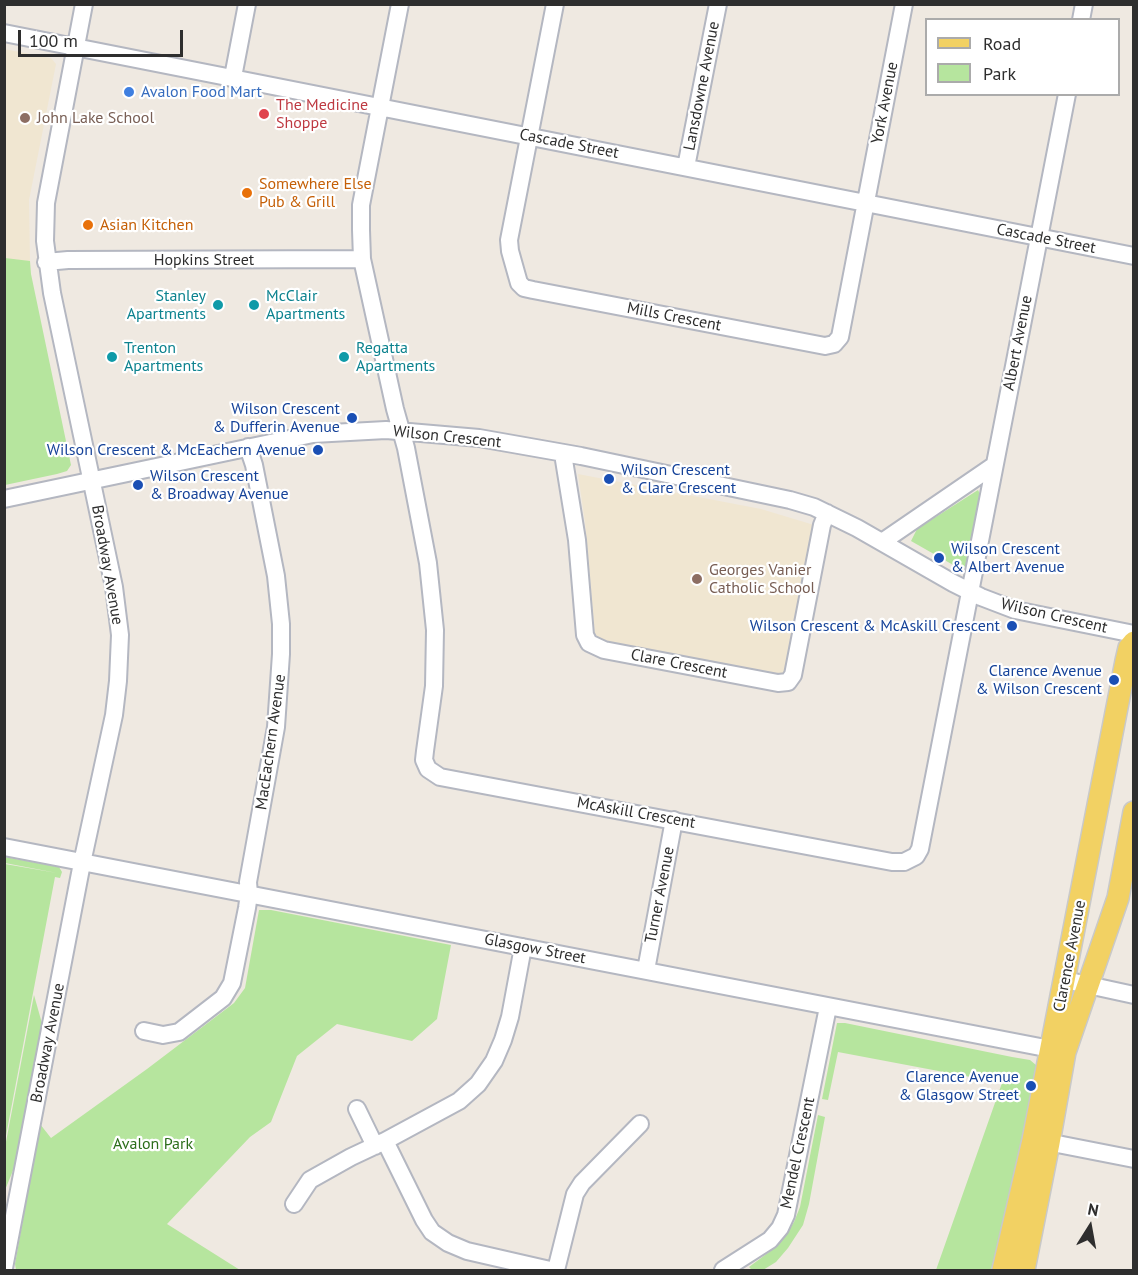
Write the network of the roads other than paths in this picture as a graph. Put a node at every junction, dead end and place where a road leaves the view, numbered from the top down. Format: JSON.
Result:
{"nodes":[{"id":1,"x":84,"y":4,"type":"edge"},
{"id":2,"x":247,"y":4,"type":"edge"},
{"id":3,"x":400,"y":4,"type":"edge"},
{"id":4,"x":555,"y":4,"type":"edge"},
{"id":5,"x":718,"y":4,"type":"edge"},
{"id":6,"x":904,"y":4,"type":"edge"},
{"id":7,"x":4,"y":33,"type":"edge"},
{"id":8,"x":76,"y":47,"type":"junction"},
{"id":9,"x":233,"y":77,"type":"junction"},
{"id":10,"x":1067,"y":96,"type":"edge"},
{"id":11,"x":380,"y":107,"type":"junction"},
{"id":12,"x":529,"y":136,"type":"junction"},
{"id":13,"x":686,"y":167,"type":"junction"},
{"id":14,"x":866,"y":202,"type":"junction"},
{"id":15,"x":1039,"y":238,"type":"junction"},
{"id":16,"x":1134,"y":256,"type":"edge"},
{"id":17,"x":362,"y":259,"type":"junction"},
{"id":18,"x":46,"y":262,"type":"junction"},
{"id":19,"x":401,"y":431,"type":"junction"},
{"id":20,"x":248,"y":447,"type":"junction"},
{"id":21,"x":563,"y":454,"type":"junction"},
{"id":22,"x":993,"y":466,"type":"junction"},
{"id":23,"x":92,"y":481,"type":"junction"},
{"id":24,"x":4,"y":500,"type":"edge"},
{"id":25,"x":827,"y":513,"type":"junction"},
{"id":26,"x":882,"y":543,"type":"junction"},
{"id":27,"x":970,"y":592,"type":"junction"},
{"id":28,"x":1134,"y":634,"type":"edge"},
{"id":29,"x":1134,"y":642,"type":"edge"},
{"id":30,"x":1134,"y":812,"type":"edge"},
{"id":31,"x":674,"y":820,"type":"junction"},
{"id":32,"x":4,"y":847,"type":"edge"},
{"id":33,"x":82,"y":863,"type":"junction"},
{"id":34,"x":249,"y":894,"type":"junction"},
{"id":35,"x":523,"y":947,"type":"junction"},
{"id":36,"x":646,"y":970,"type":"junction"},
{"id":37,"x":1065,"y":980,"type":"junction"},
{"id":38,"x":1089,"y":985,"type":"junction"},
{"id":39,"x":1134,"y":995,"type":"edge"},
{"id":40,"x":828,"y":1007,"type":"junction"},
{"id":41,"x":144,"y":1031,"type":"dead end"},
{"id":42,"x":1058,"y":1050,"type":"junction"},
{"id":43,"x":357,"y":1109,"type":"dead end"},
{"id":44,"x":640,"y":1124,"type":"dead end"},
{"id":45,"x":1041,"y":1141,"type":"junction"},
{"id":46,"x":380,"y":1144,"type":"junction"},
{"id":47,"x":1134,"y":1159,"type":"edge"},
{"id":48,"x":294,"y":1204,"type":"dead end"},
{"id":49,"x":4,"y":1268,"type":"edge"},
{"id":50,"x":550,"y":1270,"type":"edge"},
{"id":51,"x":556,"y":1270,"type":"edge"},
{"id":52,"x":723,"y":1270,"type":"edge"},
{"id":53,"x":1003,"y":1270,"type":"edge"},
{"id":54,"x":1024,"y":1270,"type":"edge"}],
"edges":[{"from":1,"to":8,"type":"street","name":"Broadway Avenue"},
{"from":2,"to":9,"type":"street"},
{"from":3,"to":11,"type":"street"},
{"from":4,"to":12,"type":"street"},
{"from":5,"to":13,"type":"street","name":"Lansdowne Avenue"},
{"from":6,"to":14,"type":"street","name":"York Avenue"},
{"from":7,"to":8,"type":"street","name":"Cascade Street"},
{"from":8,"to":9,"type":"street","name":"Cascade Street"},
{"from":8,"to":18,"type":"street","name":"Broadway Avenue"},
{"from":9,"to":11,"type":"street","name":"Cascade Street"},
{"from":10,"to":15,"type":"street","name":"Albert Avenue"},
{"from":11,"to":12,"type":"street","name":"Cascade Street"},
{"from":11,"to":17,"type":"street"},
{"from":12,"to":13,"type":"street","name":"Cascade Street"},
{"from":12,"to":14,"type":"street","name":"Mills Crescent"},
{"from":13,"to":14,"type":"street","name":"Cascade Street"},
{"from":14,"to":15,"type":"street","name":"Cascade Street"},
{"from":15,"to":16,"type":"street","name":"Cascade Street"},
{"from":15,"to":22,"type":"street","name":"Albert Avenue"},
{"from":17,"to":18,"type":"street","name":"Hopkins Street"},
{"from":17,"to":19,"type":"street"},
{"from":18,"to":23,"type":"street","name":"Broadway Avenue"},
{"from":19,"to":20,"type":"street","name":"Wilson Crescent"},
{"from":19,"to":21,"type":"street","name":"Wilson Crescent"},
{"from":19,"to":31,"type":"street","name":"McAskill Crescent"},
{"from":20,"to":23,"type":"street","name":"Wilson Crescent"},
{"from":20,"to":34,"type":"street","name":"MacEachern Avenue"},
{"from":21,"to":25,"type":"street","name":"Wilson Crescent"},
{"from":21,"to":25,"type":"street","name":"Clare Crescent"},
{"from":22,"to":26,"type":"street"},
{"from":22,"to":27,"type":"street","name":"Albert Avenue"},
{"from":23,"to":24,"type":"street","name":"Wilson Crescent"},
{"from":23,"to":33,"type":"street","name":"Broadway Avenue"},
{"from":25,"to":26,"type":"street","name":"Wilson Crescent"},
{"from":26,"to":27,"type":"street","name":"Wilson Crescent"},
{"from":27,"to":28,"type":"street","name":"Wilson Crescent"},
{"from":27,"to":31,"type":"street","name":"McAskill Crescent"},
{"from":29,"to":37,"type":"main road","name":"Clarence Avenue"},
{"from":30,"to":38,"type":"main road","name":"Clarence Avenue"},
{"from":31,"to":36,"type":"street","name":"Turner Avenue"},
{"from":32,"to":33,"type":"street","name":"Glasgow Street"},
{"from":33,"to":34,"type":"street","name":"Glasgow Street"},
{"from":33,"to":49,"type":"street","name":"Broadway Avenue"},
{"from":34,"to":35,"type":"street","name":"Glasgow Street"},
{"from":34,"to":41,"type":"street","name":"MacEachern Avenue"},
{"from":35,"to":36,"type":"street","name":"Glasgow Street"},
{"from":35,"to":46,"type":"street"},
{"from":36,"to":40,"type":"street","name":"Glasgow Street"},
{"from":37,"to":38,"type":"street"},
{"from":37,"to":42,"type":"main road","name":"Clarence Avenue"},
{"from":38,"to":39,"type":"street"},
{"from":38,"to":42,"type":"main road","name":"Clarence Avenue"},
{"from":40,"to":42,"type":"street","name":"Glasgow Street"},
{"from":40,"to":52,"type":"street","name":"Mendel Crescent"},
{"from":42,"to":45,"type":"main road","name":"Clarence Avenue"},
{"from":43,"to":46,"type":"street"},
{"from":44,"to":51,"type":"street"},
{"from":45,"to":47,"type":"street"},
{"from":45,"to":53,"type":"main road","name":"Clarence Avenue"},
{"from":45,"to":54,"type":"main road","name":"Clarence Avenue"},
{"from":46,"to":48,"type":"street"},
{"from":46,"to":50,"type":"street"}]}
